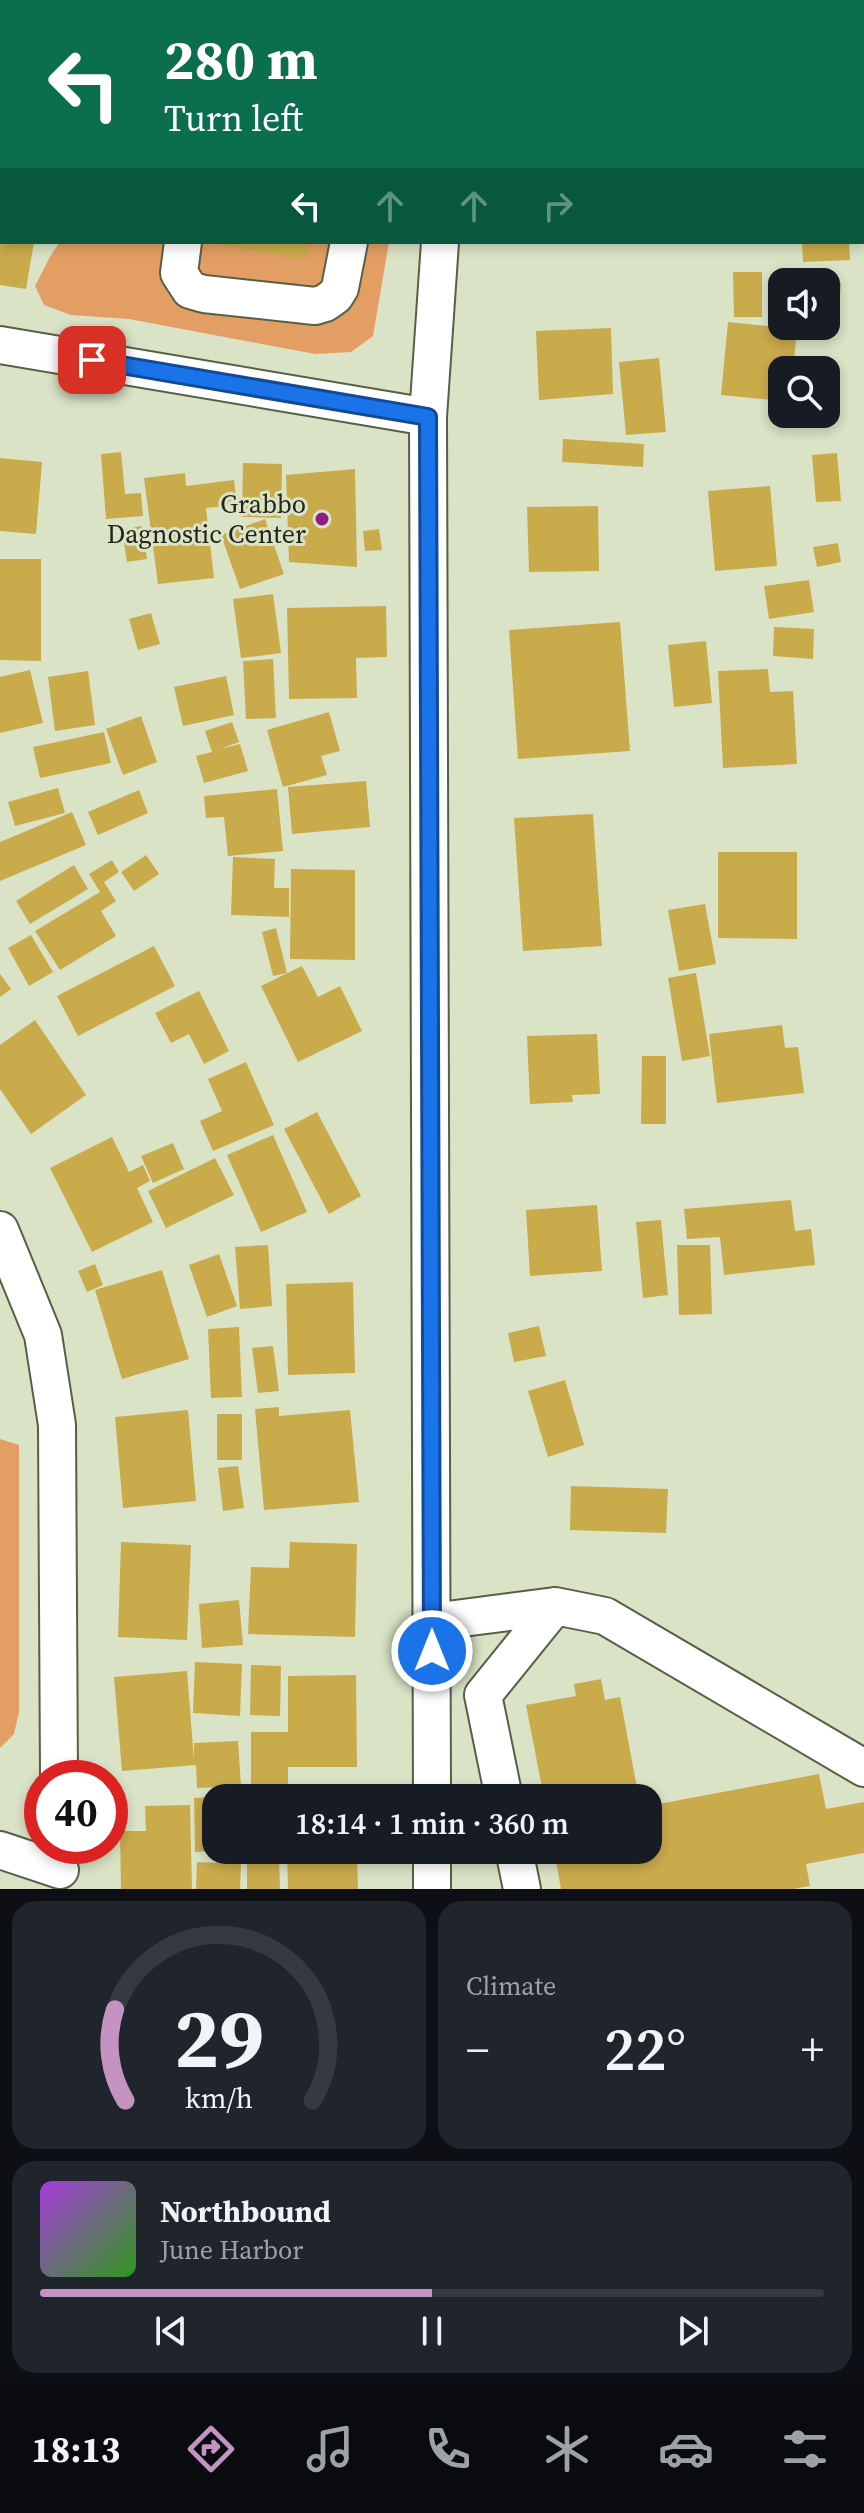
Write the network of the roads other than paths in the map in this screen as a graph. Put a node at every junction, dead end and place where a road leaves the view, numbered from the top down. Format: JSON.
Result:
{"nodes":[{"id":1,"x":183,"y":244,"type":"edge"},
{"id":2,"x":349,"y":244,"type":"edge"},
{"id":3,"x":440,"y":244,"type":"edge"},
{"id":4,"x":0,"y":345,"type":"edge"},
{"id":5,"x":428,"y":417,"type":"junction"},
{"id":6,"x":0,"y":1230,"type":"edge"},
{"id":7,"x":555,"y":1606,"type":"junction"},
{"id":8,"x":432,"y":1622,"type":"junction"},
{"id":9,"x":59,"y":1760,"type":"edge"},
{"id":10,"x":864,"y":1768,"type":"edge"},
{"id":11,"x":432,"y":1784,"type":"edge"},
{"id":12,"x":501,"y":1784,"type":"edge"},
{"id":13,"x":0,"y":1850,"type":"edge"},
{"id":14,"x":432,"y":1864,"type":"edge"},
{"id":15,"x":517,"y":1864,"type":"edge"},
{"id":16,"x":60,"y":1868,"type":"edge"},
{"id":17,"x":432,"y":1889,"type":"edge"},
{"id":18,"x":522,"y":1889,"type":"edge"}],
"edges":[{"from":1,"to":2,"type":"street"},
{"from":3,"to":5,"type":"street"},
{"from":4,"to":5,"type":"street"},
{"from":5,"to":8,"type":"street"},
{"from":6,"to":9,"type":"street"},
{"from":7,"to":8,"type":"street"},
{"from":7,"to":10,"type":"street"},
{"from":7,"to":12,"type":"street"},
{"from":8,"to":11,"type":"street"},
{"from":13,"to":16,"type":"street"},
{"from":14,"to":17,"type":"street"},
{"from":15,"to":18,"type":"street"}]}
